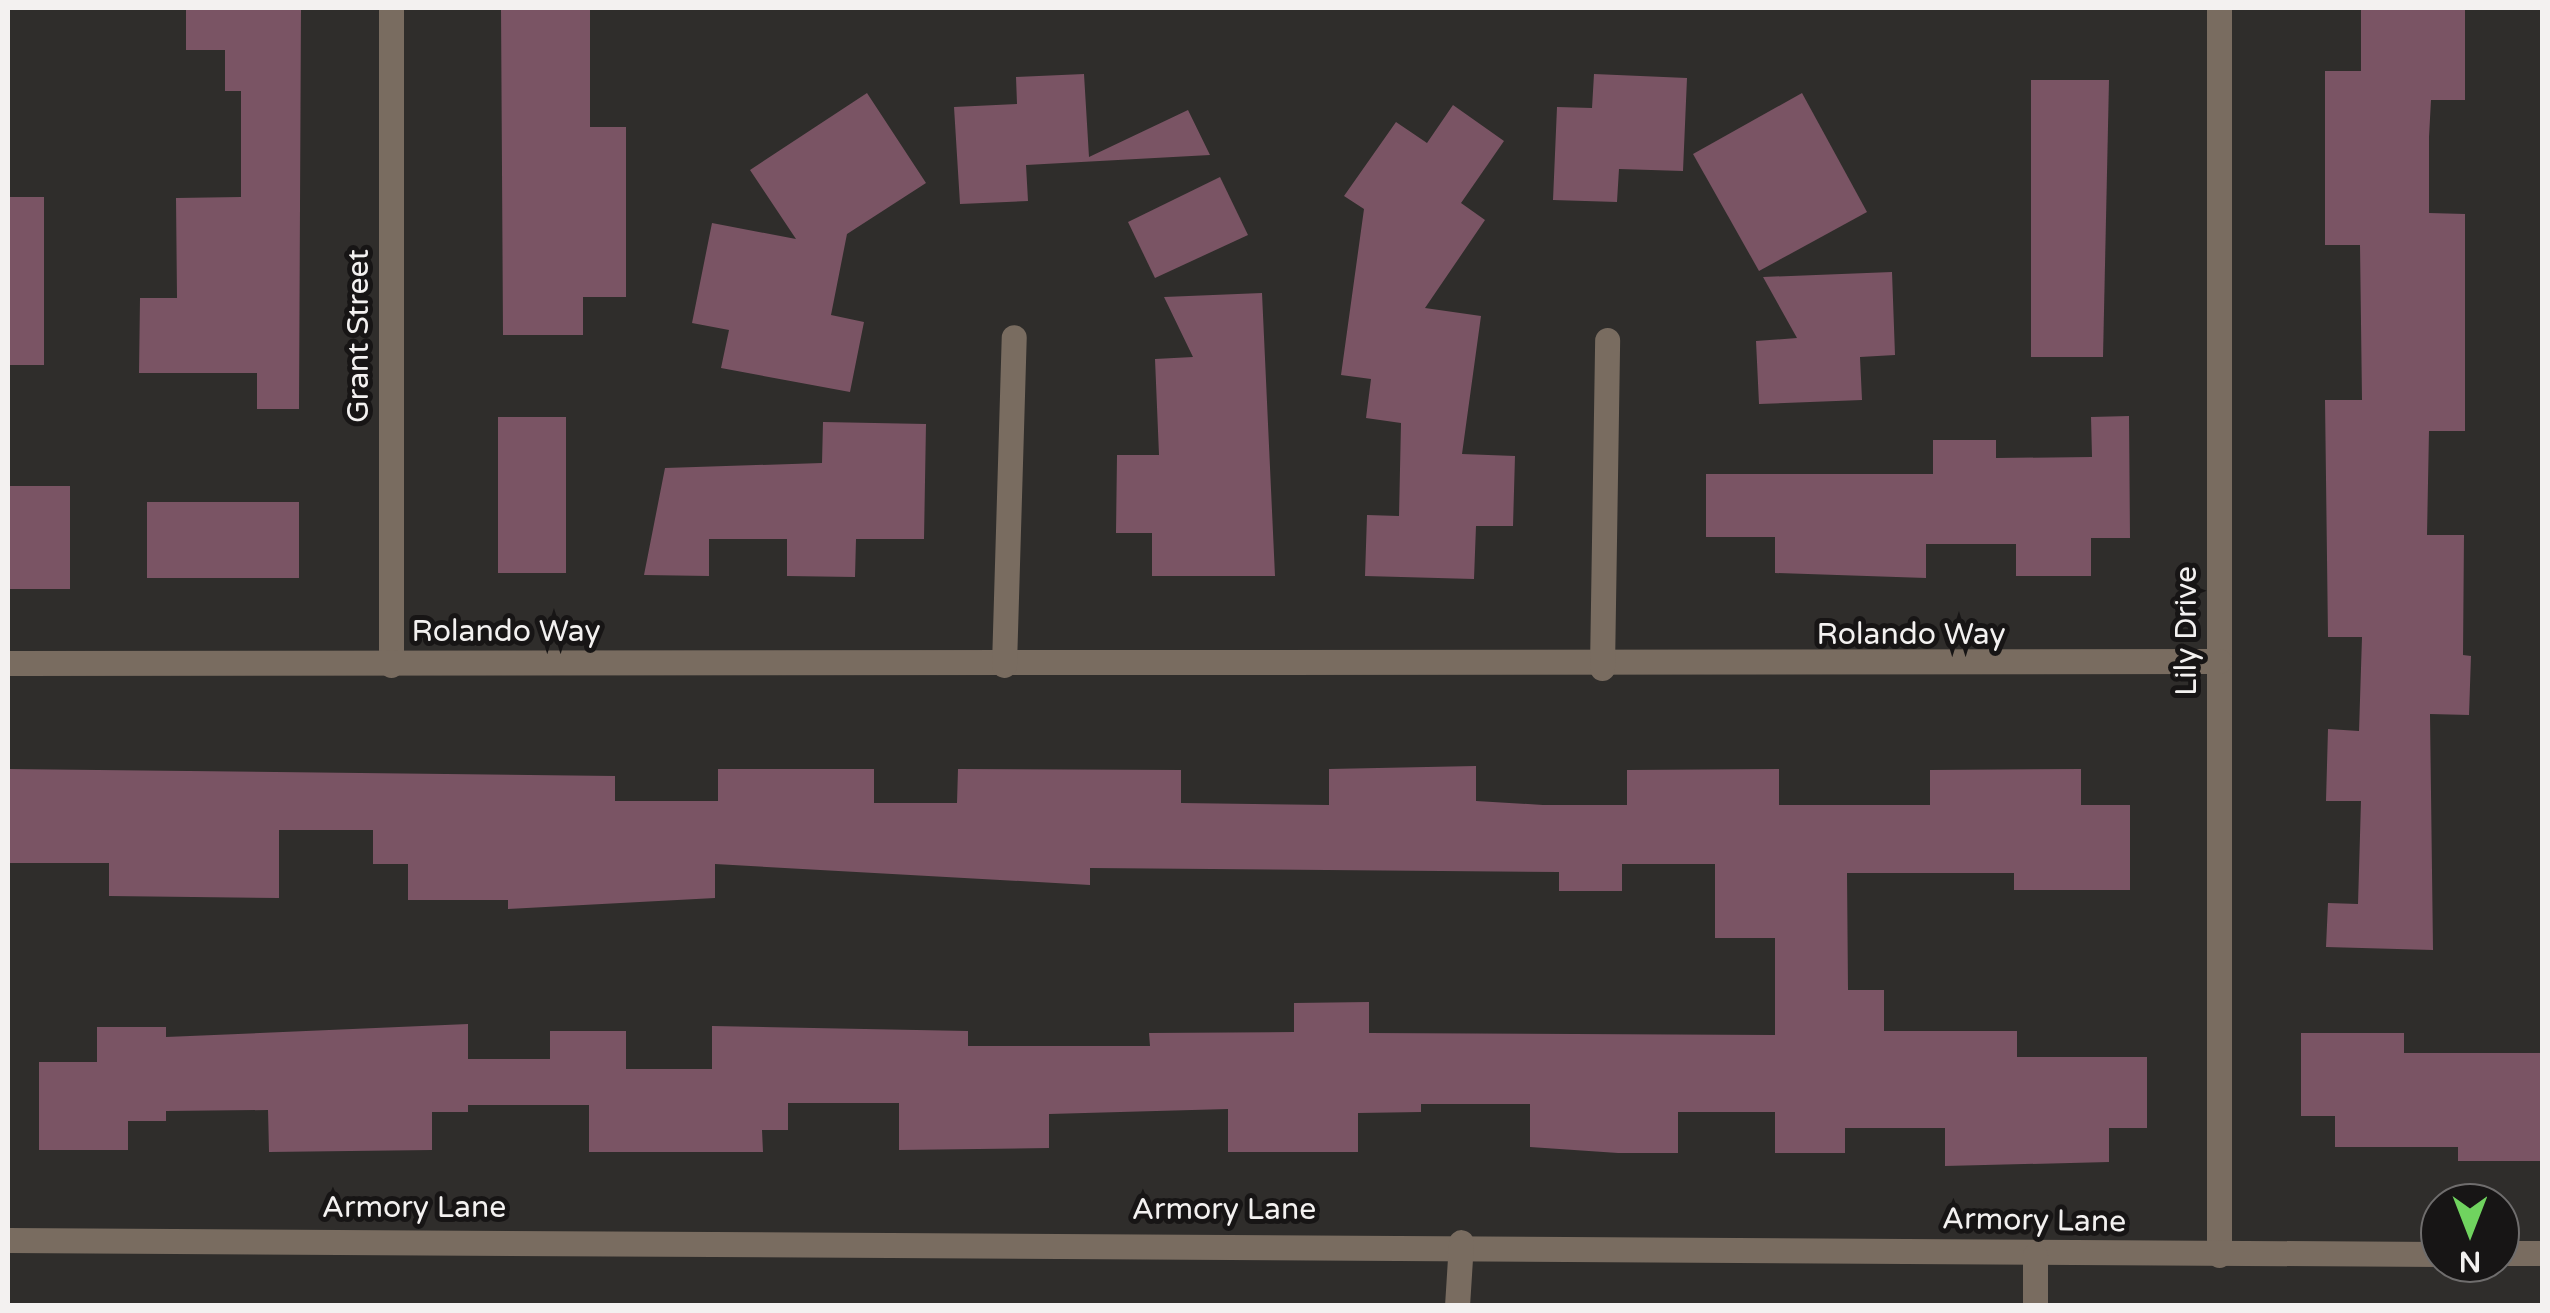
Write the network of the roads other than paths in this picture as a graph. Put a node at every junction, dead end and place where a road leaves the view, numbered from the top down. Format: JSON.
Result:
{"nodes":[{"id":1,"x":391,"y":8,"type":"edge"},
{"id":2,"x":2220,"y":8,"type":"edge"},
{"id":3,"x":1014,"y":337,"type":"dead end"},
{"id":4,"x":1607,"y":340,"type":"dead end"},
{"id":5,"x":2220,"y":662,"type":"junction"},
{"id":6,"x":8,"y":663,"type":"edge"},
{"id":7,"x":391,"y":665,"type":"junction"},
{"id":8,"x":1004,"y":665,"type":"junction"},
{"id":9,"x":1602,"y":668,"type":"junction"},
{"id":10,"x":8,"y":1240,"type":"edge"},
{"id":11,"x":1461,"y":1242,"type":"junction"},
{"id":12,"x":2420,"y":1254,"type":"edge"},
{"id":13,"x":2035,"y":1255,"type":"junction"},
{"id":14,"x":2220,"y":1255,"type":"junction"},
{"id":15,"x":1457,"y":1306,"type":"edge"},
{"id":16,"x":2035,"y":1306,"type":"edge"}],
"edges":[{"from":1,"to":7,"type":"street","name":"Grant Street"},
{"from":2,"to":5,"type":"street","name":"Lily Drive"},
{"from":3,"to":8,"type":"street"},
{"from":4,"to":9,"type":"street"},
{"from":5,"to":9,"type":"street","name":"Rolando Way"},
{"from":5,"to":14,"type":"street","name":"Lily Drive"},
{"from":6,"to":7,"type":"street","name":"Rolando Way"},
{"from":7,"to":8,"type":"street","name":"Rolando Way"},
{"from":8,"to":9,"type":"street","name":"Rolando Way"},
{"from":10,"to":11,"type":"street","name":"Armory Lane"},
{"from":11,"to":13,"type":"street","name":"Armory Lane"},
{"from":11,"to":15,"type":"street"},
{"from":12,"to":14,"type":"street","name":"Armory Lane"},
{"from":13,"to":14,"type":"street","name":"Armory Lane"},
{"from":13,"to":16,"type":"street"}]}
